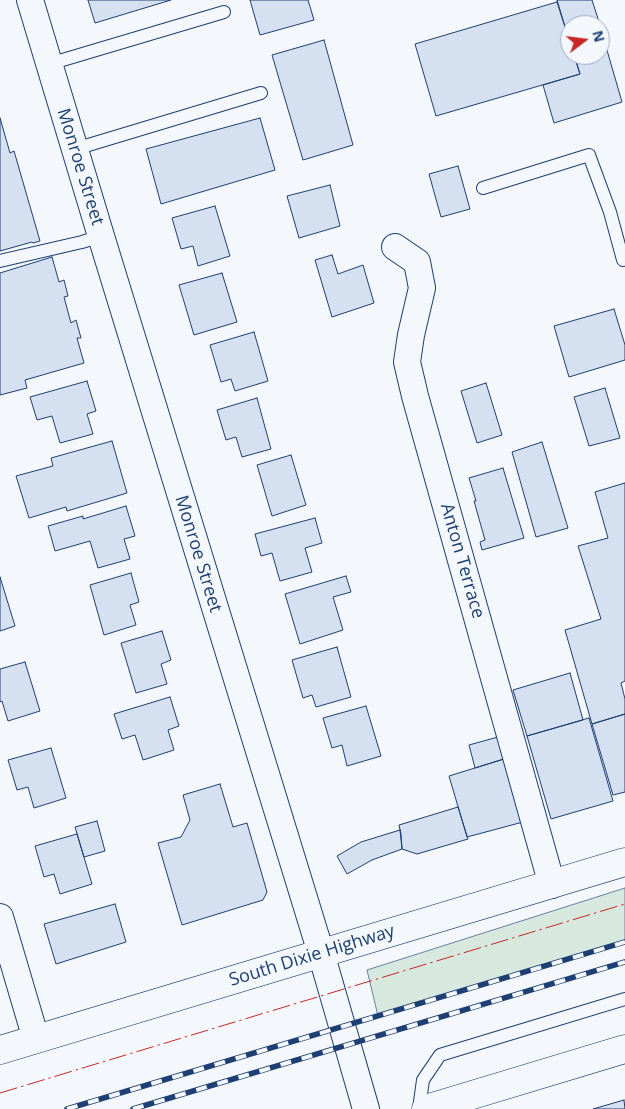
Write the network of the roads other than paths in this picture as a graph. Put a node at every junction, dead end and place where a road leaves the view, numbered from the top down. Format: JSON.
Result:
{"nodes":[{"id":1,"x":30,"y":0,"type":"edge"},
{"id":2,"x":224,"y":12,"type":"dead end"},
{"id":3,"x":49,"y":64,"type":"junction"},
{"id":4,"x":261,"y":92,"type":"dead end"},
{"id":5,"x":75,"y":149,"type":"junction"},
{"id":6,"x":483,"y":188,"type":"dead end"},
{"id":7,"x":101,"y":236,"type":"junction"},
{"id":8,"x":395,"y":247,"type":"dead end"},
{"id":9,"x":0,"y":262,"type":"edge"},
{"id":10,"x":624,"y":262,"type":"edge"},
{"id":11,"x":625,"y":862,"type":"edge"},
{"id":12,"x":552,"y":884,"type":"junction"},
{"id":13,"x":0,"y":917,"type":"edge"},
{"id":14,"x":320,"y":953,"type":"junction"},
{"id":15,"x":625,"y":999,"type":"edge"},
{"id":16,"x":36,"y":1039,"type":"junction"},
{"id":17,"x":0,"y":1050,"type":"edge"},
{"id":18,"x":625,"y":1050,"type":"edge"},
{"id":19,"x":366,"y":1109,"type":"edge"},
{"id":20,"x":419,"y":1109,"type":"edge"},
{"id":21,"x":426,"y":1109,"type":"edge"}],
"edges":[{"from":1,"to":3,"type":"street","name":"Monroe Street"},
{"from":2,"to":3,"type":"lane"},
{"from":3,"to":5,"type":"street","name":"Monroe Street"},
{"from":4,"to":5,"type":"lane"},
{"from":5,"to":7,"type":"street","name":"Monroe Street"},
{"from":6,"to":10,"type":"lane"},
{"from":7,"to":9,"type":"lane"},
{"from":7,"to":14,"type":"street","name":"Monroe Street"},
{"from":8,"to":12,"type":"street","name":"Anton Terrace"},
{"from":11,"to":12,"type":"main road","name":"South Dixie Highway"},
{"from":12,"to":14,"type":"main road","name":"South Dixie Highway"},
{"from":13,"to":16,"type":"street"},
{"from":14,"to":16,"type":"main road","name":"South Dixie Highway"},
{"from":14,"to":19,"type":"street","name":"Monroe Street"},
{"from":15,"to":20,"type":"lane"},
{"from":16,"to":17,"type":"main road","name":"South Dixie Highway"},
{"from":18,"to":21,"type":"main road"}]}
